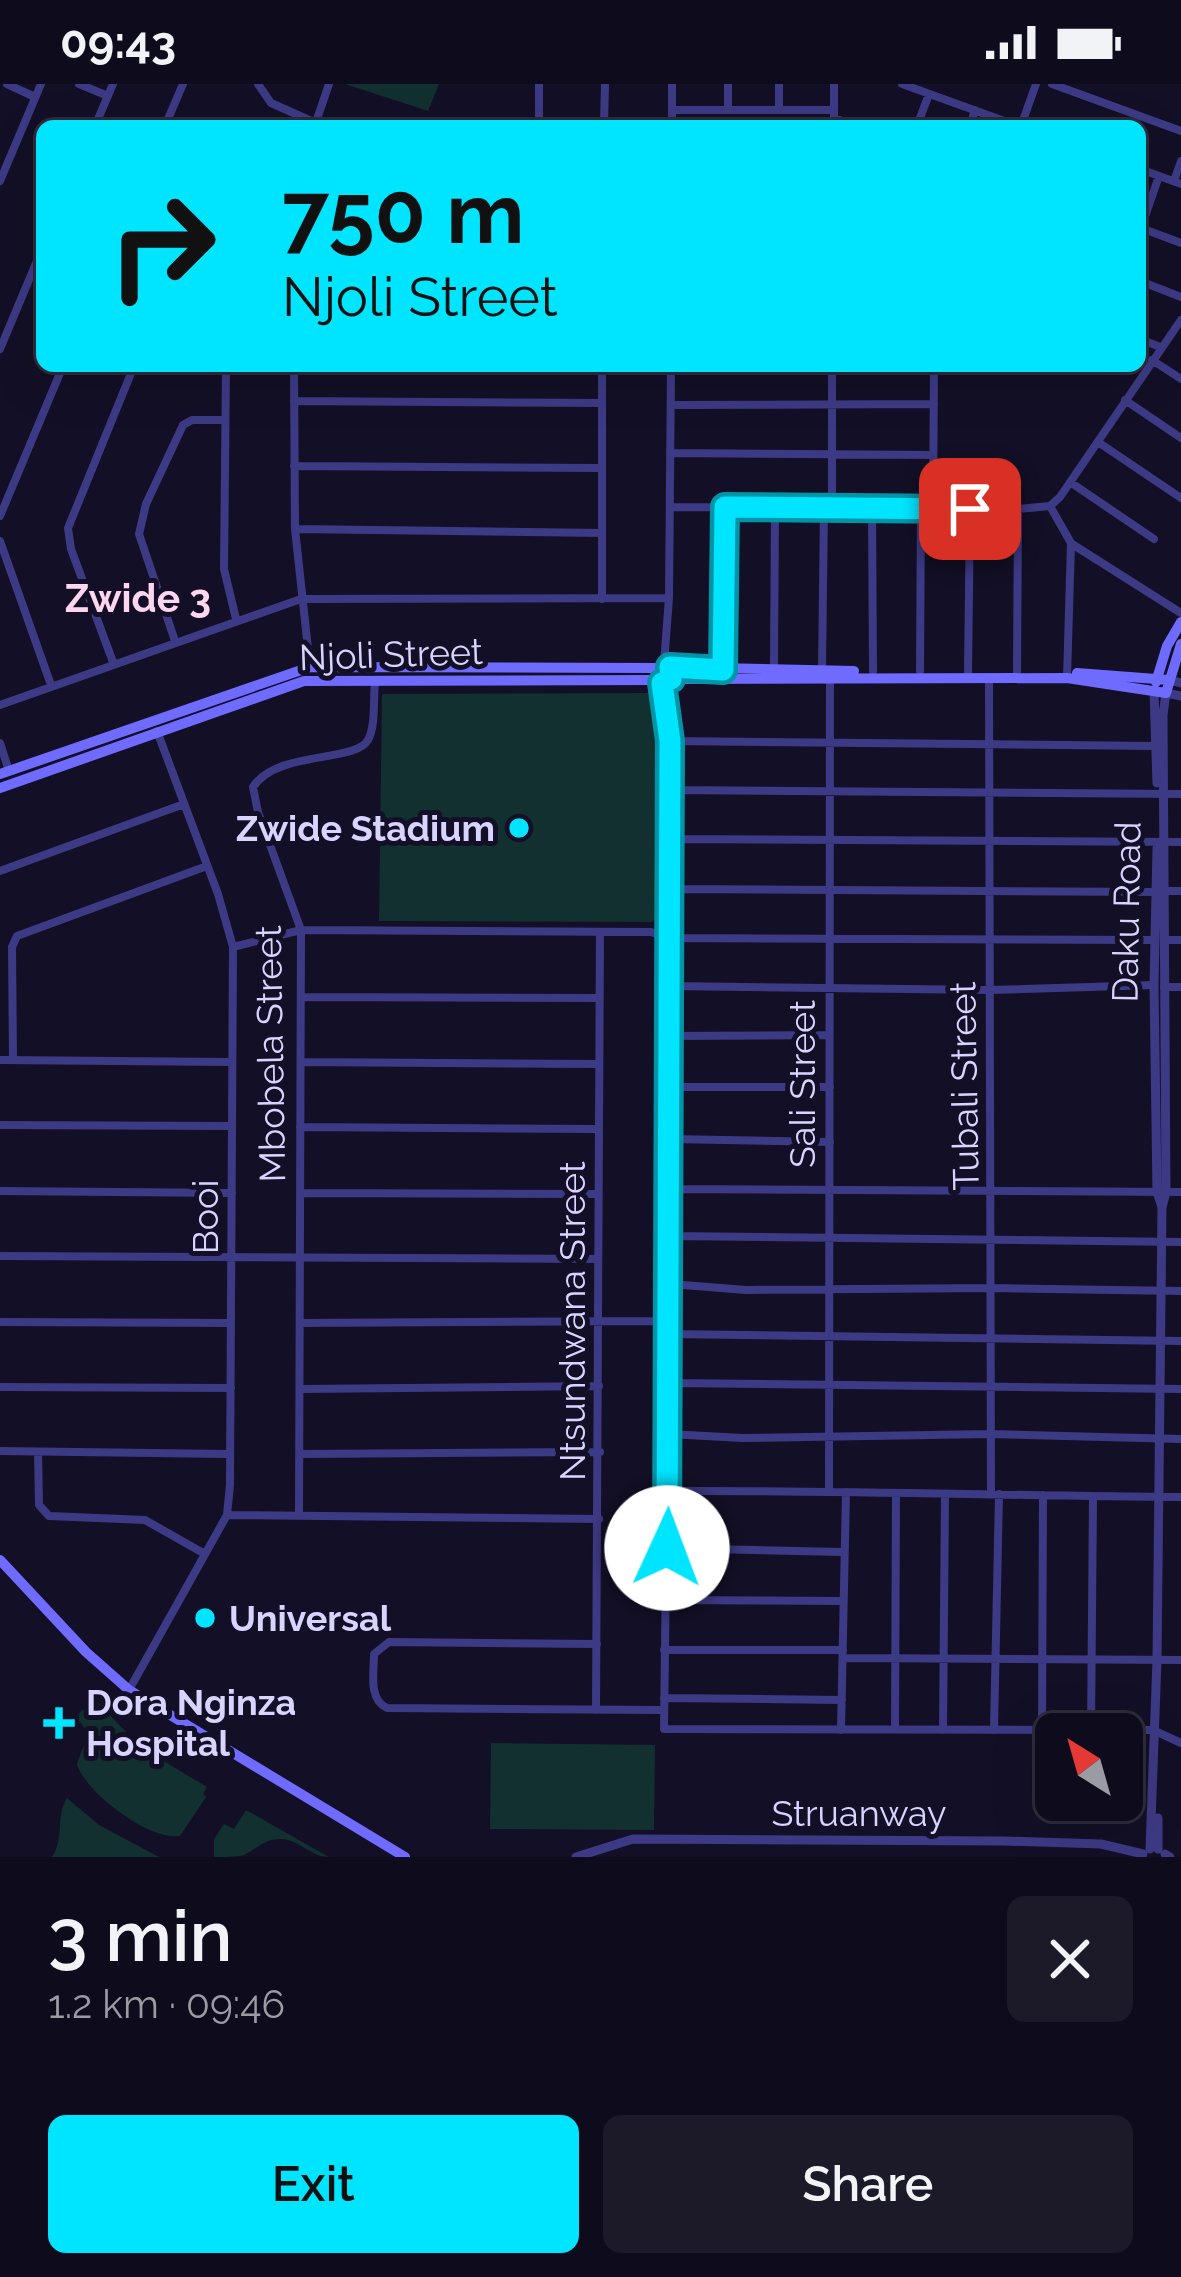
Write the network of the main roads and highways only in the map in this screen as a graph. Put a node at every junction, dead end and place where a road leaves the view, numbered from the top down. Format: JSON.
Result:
{"nodes":[{"id":1,"x":1181,"y":617,"type":"edge"},
{"id":2,"x":1181,"y":644,"type":"edge"},
{"id":3,"x":663,"y":674,"type":"junction"},
{"id":4,"x":826,"y":675,"type":"junction"},
{"id":5,"x":1067,"y":675,"type":"junction"},
{"id":6,"x":1165,"y":685,"type":"edge"},
{"id":7,"x":5,"y":772,"type":"edge"},
{"id":8,"x":0,"y":788,"type":"edge"},
{"id":9,"x":0,"y":1560,"type":"edge"},
{"id":10,"x":406,"y":1857,"type":"edge"}],
"edges":[{"from":1,"to":6,"type":"main road","name":"Daku Road"},
{"from":2,"to":6,"type":"main road","name":"Daku Road"},
{"from":3,"to":4,"type":"main road","name":"Njoli Street"},
{"from":3,"to":4,"type":"main road","name":"Njoli Street"},
{"from":3,"to":7,"type":"main road","name":"Njoli Street"},
{"from":3,"to":8,"type":"main road","name":"Njoli Street"},
{"from":4,"to":5,"type":"main road","name":"Njoli Street"},
{"from":4,"to":5,"type":"main road","name":"Njoli Street"},
{"from":5,"to":6,"type":"main road","name":"Njoli Street"},
{"from":9,"to":10,"type":"main road"}]}
